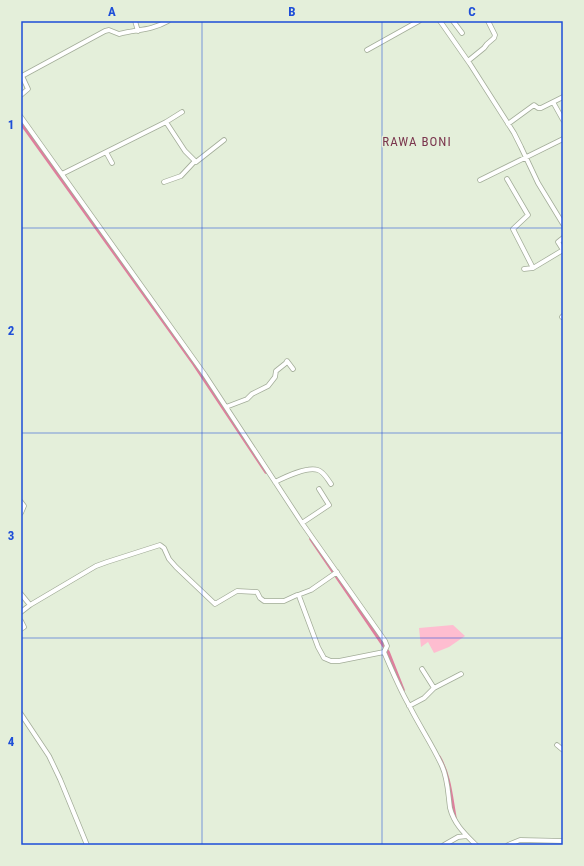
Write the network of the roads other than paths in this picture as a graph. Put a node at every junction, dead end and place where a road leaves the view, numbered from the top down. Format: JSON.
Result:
{"nodes":[{"id":1,"x":135,"y":21,"type":"edge"},
{"id":2,"x":168,"y":21,"type":"edge"},
{"id":3,"x":419,"y":21,"type":"edge"},
{"id":4,"x":453,"y":21,"type":"edge"},
{"id":5,"x":488,"y":21,"type":"edge"},
{"id":6,"x":442,"y":22,"type":"edge"},
{"id":7,"x":138,"y":30,"type":"junction"},
{"id":8,"x":462,"y":34,"type":"dead end"},
{"id":9,"x":367,"y":50,"type":"dead end"},
{"id":10,"x":468,"y":61,"type":"junction"},
{"id":11,"x":21,"y":96,"type":"edge"},
{"id":12,"x":563,"y":97,"type":"edge"},
{"id":13,"x":553,"y":102,"type":"junction"},
{"id":14,"x":182,"y":112,"type":"dead end"},
{"id":15,"x":21,"y":117,"type":"edge"},
{"id":16,"x":563,"y":120,"type":"edge"},
{"id":17,"x":166,"y":122,"type":"junction"},
{"id":18,"x":508,"y":124,"type":"junction"},
{"id":19,"x":563,"y":139,"type":"edge"},
{"id":20,"x":224,"y":140,"type":"dead end"},
{"id":21,"x":106,"y":152,"type":"junction"},
{"id":22,"x":526,"y":157,"type":"junction"},
{"id":23,"x":194,"y":161,"type":"junction"},
{"id":24,"x":112,"y":163,"type":"dead end"},
{"id":25,"x":62,"y":174,"type":"junction"},
{"id":26,"x":506,"y":179,"type":"dead end"},
{"id":27,"x":480,"y":180,"type":"dead end"},
{"id":28,"x":164,"y":182,"type":"dead end"},
{"id":29,"x":563,"y":224,"type":"edge"},
{"id":30,"x":563,"y":238,"type":"edge"},
{"id":31,"x":563,"y":250,"type":"edge"},
{"id":32,"x":524,"y":268,"type":"dead end"},
{"id":33,"x":533,"y":268,"type":"junction"},
{"id":34,"x":293,"y":369,"type":"dead end"},
{"id":35,"x":226,"y":407,"type":"junction"},
{"id":36,"x":275,"y":482,"type":"junction"},
{"id":37,"x":331,"y":484,"type":"dead end"},
{"id":38,"x":319,"y":489,"type":"dead end"},
{"id":39,"x":21,"y":502,"type":"edge"},
{"id":40,"x":21,"y":513,"type":"edge"},
{"id":41,"x":302,"y":523,"type":"junction"},
{"id":42,"x":335,"y":573,"type":"junction"},
{"id":43,"x":21,"y":594,"type":"edge"},
{"id":44,"x":298,"y":595,"type":"junction"},
{"id":45,"x":30,"y":605,"type":"junction"},
{"id":46,"x":21,"y":612,"type":"edge"},
{"id":47,"x":21,"y":621,"type":"edge"},
{"id":48,"x":21,"y":629,"type":"edge"},
{"id":49,"x":385,"y":649,"type":"junction"},
{"id":50,"x":422,"y":669,"type":"dead end"},
{"id":51,"x":462,"y":674,"type":"dead end"},
{"id":52,"x":434,"y":688,"type":"junction"},
{"id":53,"x":410,"y":705,"type":"junction"},
{"id":54,"x":21,"y":714,"type":"edge"},
{"id":55,"x":557,"y":745,"type":"dead end"},
{"id":56,"x":563,"y":750,"type":"edge"},
{"id":57,"x":467,"y":836,"type":"junction"},
{"id":58,"x":563,"y":841,"type":"edge"},
{"id":59,"x":87,"y":845,"type":"edge"},
{"id":60,"x":444,"y":845,"type":"edge"},
{"id":61,"x":476,"y":845,"type":"edge"},
{"id":62,"x":508,"y":845,"type":"edge"}],
"edges":[{"from":1,"to":7,"type":"street"},
{"from":2,"to":7,"type":"street"},
{"from":3,"to":9,"type":"street"},
{"from":4,"to":8,"type":"street"},
{"from":5,"to":10,"type":"street"},
{"from":6,"to":10,"type":"street"},
{"from":7,"to":11,"type":"street"},
{"from":10,"to":18,"type":"street"},
{"from":12,"to":13,"type":"street"},
{"from":13,"to":16,"type":"street"},
{"from":13,"to":18,"type":"street"},
{"from":14,"to":17,"type":"street"},
{"from":15,"to":25,"type":"street"},
{"from":17,"to":21,"type":"street"},
{"from":17,"to":23,"type":"street"},
{"from":18,"to":22,"type":"street"},
{"from":19,"to":22,"type":"street"},
{"from":20,"to":23,"type":"street"},
{"from":21,"to":24,"type":"street"},
{"from":21,"to":25,"type":"street"},
{"from":22,"to":27,"type":"street"},
{"from":22,"to":29,"type":"street"},
{"from":23,"to":28,"type":"street"},
{"from":25,"to":35,"type":"street"},
{"from":26,"to":33,"type":"street"},
{"from":30,"to":31,"type":"street"},
{"from":31,"to":33,"type":"street"},
{"from":32,"to":33,"type":"street"},
{"from":34,"to":35,"type":"street"},
{"from":35,"to":36,"type":"street"},
{"from":36,"to":37,"type":"street"},
{"from":36,"to":41,"type":"street"},
{"from":38,"to":41,"type":"street"},
{"from":39,"to":40,"type":"street"},
{"from":41,"to":42,"type":"street"},
{"from":42,"to":44,"type":"street"},
{"from":42,"to":49,"type":"street"},
{"from":43,"to":45,"type":"street"},
{"from":44,"to":45,"type":"street"},
{"from":44,"to":49,"type":"street"},
{"from":45,"to":46,"type":"street"},
{"from":47,"to":48,"type":"street"},
{"from":49,"to":53,"type":"street"},
{"from":50,"to":52,"type":"street"},
{"from":51,"to":52,"type":"street"},
{"from":52,"to":53,"type":"street"},
{"from":53,"to":57,"type":"street"},
{"from":54,"to":59,"type":"street"},
{"from":55,"to":56,"type":"street"},
{"from":57,"to":60,"type":"street"},
{"from":57,"to":61,"type":"street"},
{"from":58,"to":62,"type":"street"}]}
